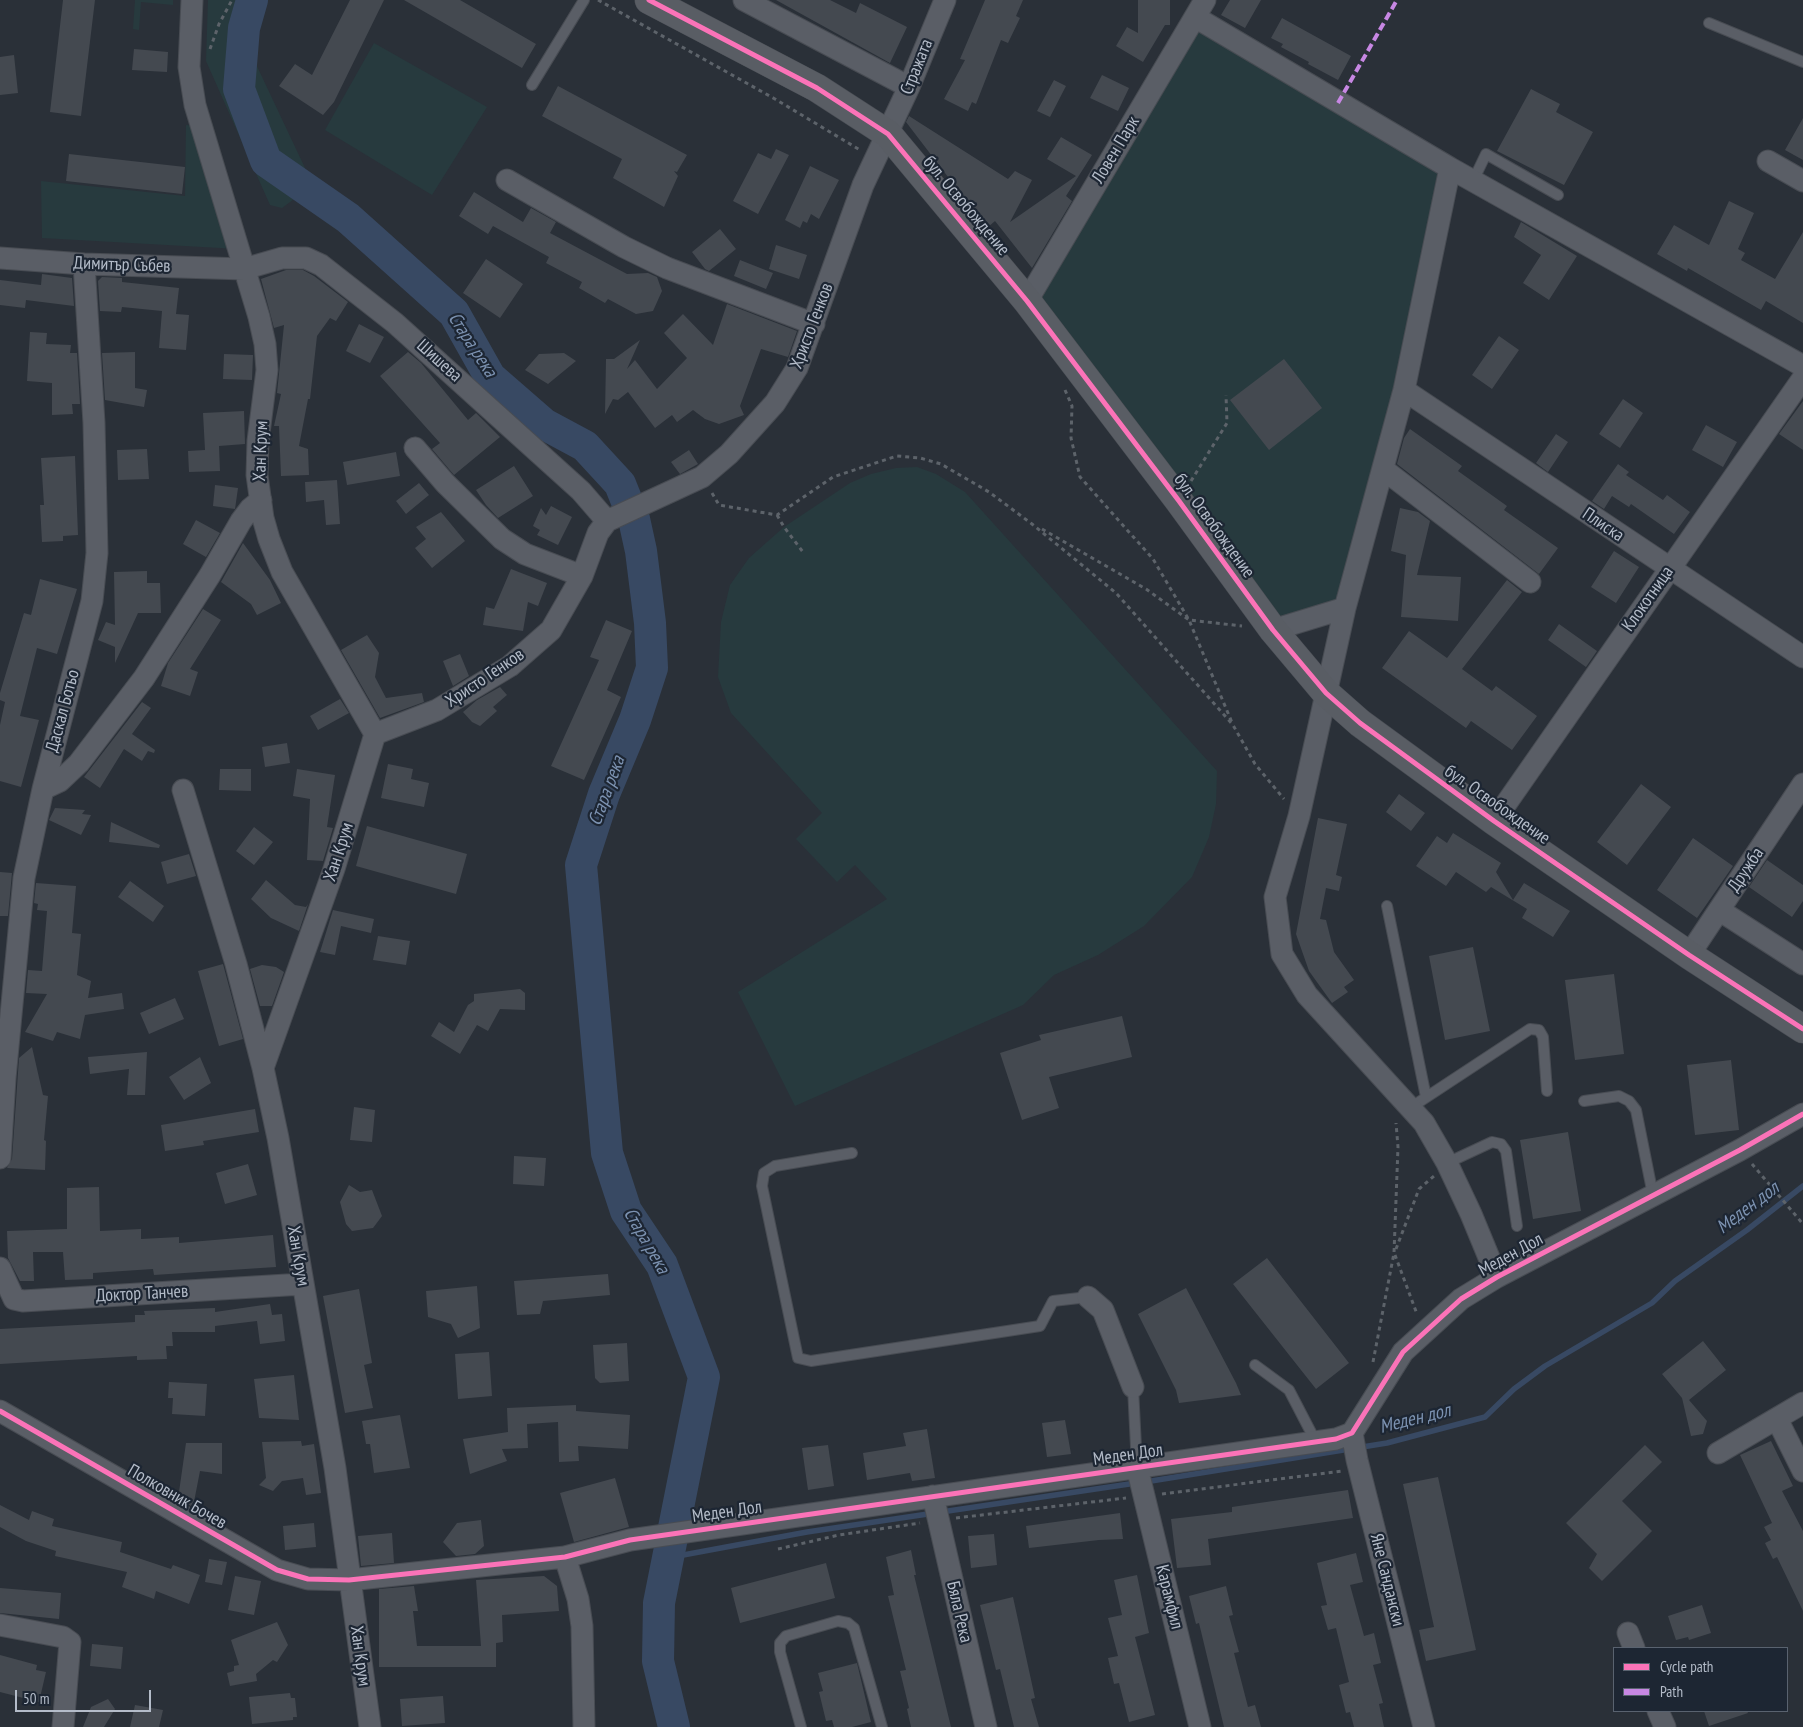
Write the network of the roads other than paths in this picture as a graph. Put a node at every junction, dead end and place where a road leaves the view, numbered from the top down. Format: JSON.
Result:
{"nodes":[{"id":1,"x":192,"y":0,"type":"edge"},
{"id":2,"x":584,"y":0,"type":"edge"},
{"id":3,"x":649,"y":0,"type":"edge"},
{"id":4,"x":744,"y":0,"type":"edge"},
{"id":5,"x":944,"y":0,"type":"edge"},
{"id":6,"x":1200,"y":9,"type":"edge"},
{"id":7,"x":1709,"y":23,"type":"dead end"},
{"id":8,"x":1803,"y":62,"type":"edge"},
{"id":9,"x":532,"y":85,"type":"dead end"},
{"id":10,"x":910,"y":88,"type":"junction"},
{"id":11,"x":888,"y":134,"type":"junction"},
{"id":12,"x":1768,"y":161,"type":"dead end"},
{"id":13,"x":1450,"y":168,"type":"junction"},
{"id":14,"x":507,"y":180,"type":"dead end"},
{"id":15,"x":1473,"y":181,"type":"junction"},
{"id":16,"x":1803,"y":181,"type":"edge"},
{"id":17,"x":1558,"y":195,"type":"dead end"},
{"id":18,"x":0,"y":258,"type":"edge"},
{"id":19,"x":84,"y":264,"type":"junction"},
{"id":20,"x":244,"y":269,"type":"junction"},
{"id":21,"x":1027,"y":301,"type":"junction"},
{"id":22,"x":814,"y":324,"type":"junction"},
{"id":23,"x":1803,"y":366,"type":"edge"},
{"id":24,"x":1803,"y":378,"type":"edge"},
{"id":25,"x":1404,"y":390,"type":"junction"},
{"id":26,"x":415,"y":448,"type":"dead end"},
{"id":27,"x":1383,"y":469,"type":"junction"},
{"id":28,"x":261,"y":500,"type":"junction"},
{"id":29,"x":611,"y":519,"type":"junction"},
{"id":30,"x":1668,"y":569,"type":"junction"},
{"id":31,"x":582,"y":576,"type":"junction"},
{"id":32,"x":1530,"y":582,"type":"dead end"},
{"id":33,"x":1345,"y":608,"type":"junction"},
{"id":34,"x":1274,"y":630,"type":"junction"},
{"id":35,"x":1803,"y":657,"type":"edge"},
{"id":36,"x":1326,"y":693,"type":"junction"},
{"id":37,"x":375,"y":734,"type":"junction"},
{"id":38,"x":1803,"y":784,"type":"edge"},
{"id":39,"x":43,"y":789,"type":"junction"},
{"id":40,"x":183,"y":790,"type":"dead end"},
{"id":41,"x":1494,"y":821,"type":"junction"},
{"id":42,"x":1387,"y":906,"type":"dead end"},
{"id":43,"x":1719,"y":910,"type":"junction"},
{"id":44,"x":1689,"y":955,"type":"junction"},
{"id":45,"x":1803,"y":964,"type":"edge"},
{"id":46,"x":1803,"y":1028,"type":"edge"},
{"id":47,"x":263,"y":1068,"type":"junction"},
{"id":48,"x":1547,"y":1091,"type":"dead end"},
{"id":49,"x":1584,"y":1101,"type":"dead end"},
{"id":50,"x":1418,"y":1102,"type":"junction"},
{"id":51,"x":1803,"y":1114,"type":"edge"},
{"id":52,"x":852,"y":1153,"type":"dead end"},
{"id":53,"x":0,"y":1158,"type":"edge"},
{"id":54,"x":1447,"y":1163,"type":"junction"},
{"id":55,"x":1653,"y":1195,"type":"junction"},
{"id":56,"x":1516,"y":1226,"type":"dead end"},
{"id":57,"x":0,"y":1268,"type":"edge"},
{"id":58,"x":1496,"y":1277,"type":"junction"},
{"id":59,"x":303,"y":1284,"type":"junction"},
{"id":60,"x":1088,"y":1296,"type":"joint"},
{"id":61,"x":1255,"y":1365,"type":"dead end"},
{"id":62,"x":1133,"y":1388,"type":"joint"},
{"id":63,"x":1803,"y":1403,"type":"edge"},
{"id":64,"x":0,"y":1411,"type":"edge"},
{"id":65,"x":1776,"y":1419,"type":"junction"},
{"id":66,"x":1316,"y":1442,"type":"junction"},
{"id":67,"x":1356,"y":1451,"type":"junction"},
{"id":68,"x":1718,"y":1453,"type":"dead end"},
{"id":69,"x":1803,"y":1471,"type":"edge"},
{"id":70,"x":1141,"y":1482,"type":"junction"},
{"id":71,"x":936,"y":1510,"type":"junction"},
{"id":72,"x":564,"y":1557,"type":"junction"},
{"id":73,"x":349,"y":1580,"type":"junction"},
{"id":74,"x":0,"y":1625,"type":"edge"},
{"id":75,"x":1658,"y":1712,"type":"edge"},
{"id":76,"x":63,"y":1727,"type":"edge"},
{"id":77,"x":370,"y":1727,"type":"edge"},
{"id":78,"x":584,"y":1727,"type":"edge"},
{"id":79,"x":801,"y":1727,"type":"edge"},
{"id":80,"x":882,"y":1727,"type":"edge"},
{"id":81,"x":986,"y":1727,"type":"edge"},
{"id":82,"x":1200,"y":1727,"type":"edge"},
{"id":83,"x":1424,"y":1727,"type":"edge"},
{"id":84,"x":1665,"y":1727,"type":"edge"}],
"edges":[{"from":1,"to":20,"type":"street","name":"Хан Крум"},
{"from":2,"to":9,"type":"lane"},
{"from":3,"to":11,"type":"main road","name":"бул. Освобождение"},
{"from":4,"to":10,"type":"street"},
{"from":5,"to":10,"type":"street","name":"Стражата"},
{"from":6,"to":13,"type":"street"},
{"from":6,"to":21,"type":"street","name":"Ловен Парк"},
{"from":7,"to":8,"type":"lane"},
{"from":10,"to":11,"type":"street","name":"Стражата"},
{"from":11,"to":21,"type":"main road","name":"бул. Освобождение"},
{"from":11,"to":22,"type":"street","name":"Христо Генков"},
{"from":12,"to":16,"type":"street"},
{"from":13,"to":15,"type":"street"},
{"from":13,"to":25,"type":"street"},
{"from":14,"to":22,"type":"street"},
{"from":15,"to":17,"type":"lane"},
{"from":15,"to":23,"type":"street"},
{"from":18,"to":19,"type":"street","name":"Димитър Събев"},
{"from":19,"to":20,"type":"street","name":"Димитър Събев"},
{"from":19,"to":39,"type":"street","name":"Даскал Ботьо"},
{"from":20,"to":28,"type":"street","name":"Хан Крум"},
{"from":20,"to":29,"type":"street","name":"Шишева"},
{"from":21,"to":34,"type":"main road","name":"бул. Освобождение"},
{"from":22,"to":29,"type":"street","name":"Христо Генков"},
{"from":24,"to":30,"type":"street","name":"Клокотница"},
{"from":25,"to":27,"type":"street"},
{"from":25,"to":30,"type":"street","name":"Плиска"},
{"from":26,"to":31,"type":"street"},
{"from":27,"to":32,"type":"street"},
{"from":27,"to":33,"type":"street"},
{"from":28,"to":37,"type":"street","name":"Хан Крум"},
{"from":28,"to":39,"type":"street"},
{"from":29,"to":31,"type":"street","name":"Христо Генков"},
{"from":30,"to":35,"type":"street","name":"Плиска"},
{"from":30,"to":41,"type":"street","name":"Клокотница"},
{"from":31,"to":37,"type":"street","name":"Христо Генков"},
{"from":33,"to":34,"type":"street"},
{"from":33,"to":36,"type":"street"},
{"from":34,"to":36,"type":"main road","name":"бул. Освобождение"},
{"from":36,"to":41,"type":"main road","name":"бул. Освобождение"},
{"from":36,"to":50,"type":"street"},
{"from":37,"to":47,"type":"street","name":"Хан Крум"},
{"from":38,"to":43,"type":"street","name":"Дружба"},
{"from":39,"to":53,"type":"street","name":"Даскал Ботьо"},
{"from":40,"to":47,"type":"street"},
{"from":41,"to":44,"type":"main road","name":"бул. Освобождение"},
{"from":42,"to":50,"type":"lane"},
{"from":43,"to":44,"type":"street","name":"Дружба"},
{"from":43,"to":45,"type":"street"},
{"from":44,"to":46,"type":"main road","name":"бул. Освобождение"},
{"from":47,"to":59,"type":"street","name":"Хан Крум"},
{"from":48,"to":50,"type":"lane"},
{"from":49,"to":55,"type":"lane"},
{"from":50,"to":54,"type":"street"},
{"from":51,"to":55,"type":"street","name":"Меден Дол"},
{"from":52,"to":60,"type":"lane"},
{"from":54,"to":56,"type":"lane"},
{"from":54,"to":58,"type":"street"},
{"from":55,"to":58,"type":"street","name":"Меден Дол"},
{"from":57,"to":59,"type":"street","name":"Доктор Танчев"},
{"from":58,"to":67,"type":"street","name":"Меден Дол"},
{"from":59,"to":73,"type":"street","name":"Хан Крум"},
{"from":60,"to":62,"type":"street"},
{"from":61,"to":66,"type":"lane"},
{"from":62,"to":70,"type":"lane"},
{"from":63,"to":65,"type":"street"},
{"from":64,"to":73,"type":"street","name":"Полковник Бочев"},
{"from":65,"to":68,"type":"street"},
{"from":65,"to":69,"type":"street"},
{"from":66,"to":67,"type":"street","name":"Меден Дол"},
{"from":66,"to":70,"type":"street","name":"Меден Дол"},
{"from":67,"to":83,"type":"street","name":"Яне Сандански"},
{"from":70,"to":71,"type":"street","name":"Меден Дол"},
{"from":70,"to":82,"type":"street","name":"Карамфил"},
{"from":71,"to":72,"type":"street","name":"Меден Дол"},
{"from":71,"to":81,"type":"street","name":"Бяла Река"},
{"from":72,"to":73,"type":"street","name":"Меден Дол"},
{"from":72,"to":78,"type":"street"},
{"from":73,"to":77,"type":"street","name":"Хан Крум"},
{"from":74,"to":76,"type":"street"},
{"from":75,"to":84,"type":"street"},
{"from":79,"to":80,"type":"lane"}]}
